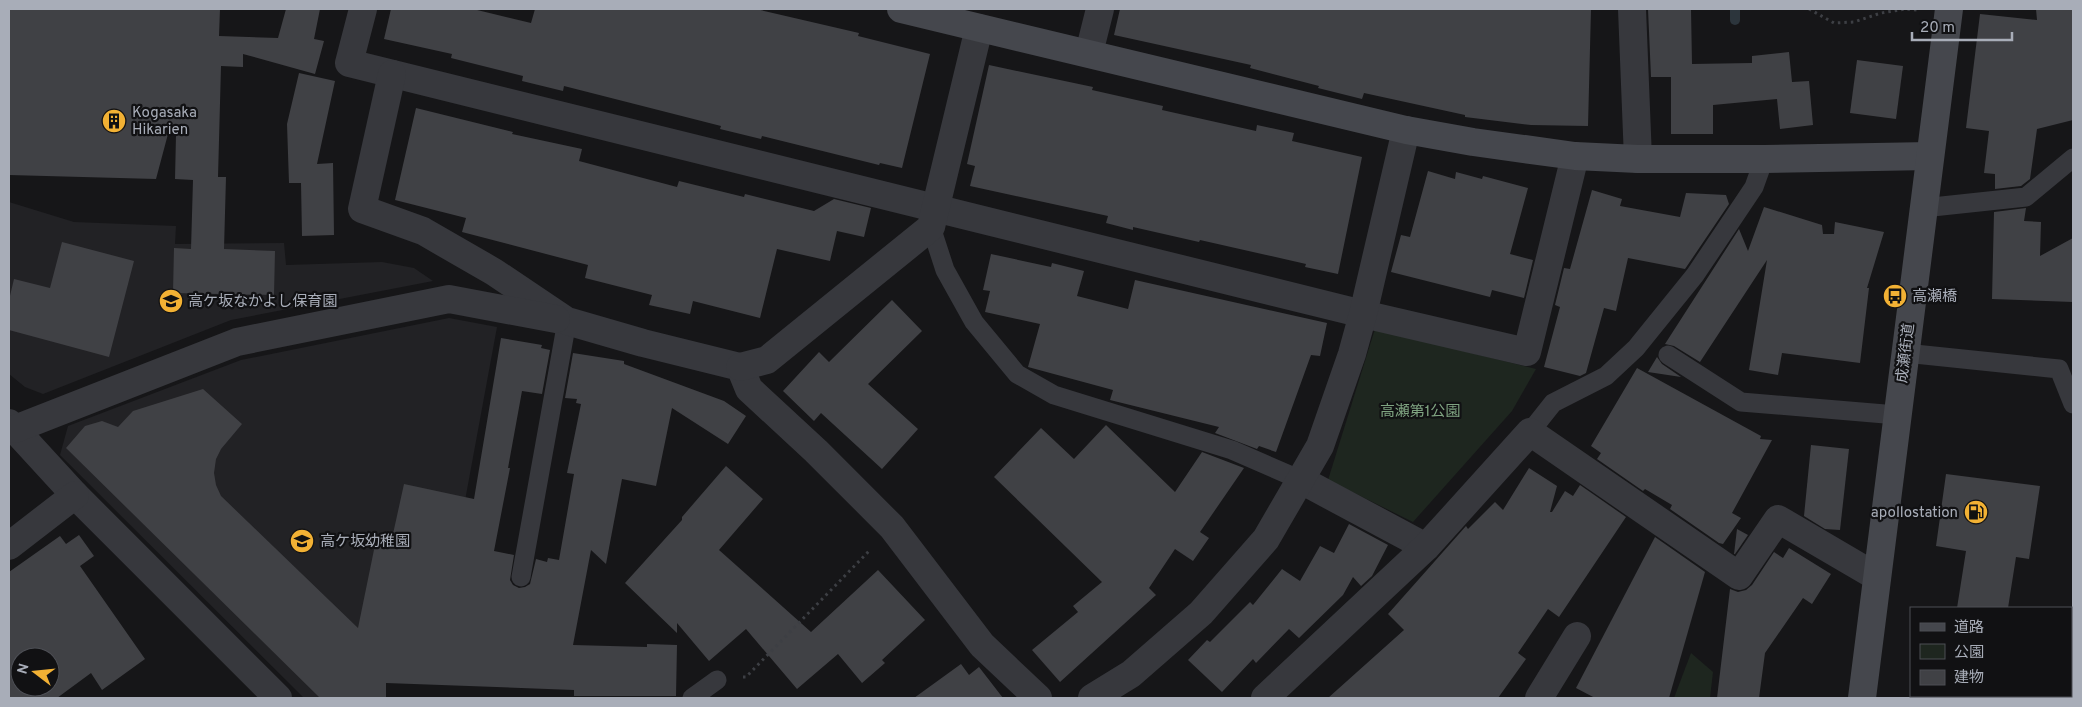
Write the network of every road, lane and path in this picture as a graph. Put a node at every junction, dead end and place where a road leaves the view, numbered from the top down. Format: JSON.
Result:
{"nodes":[{"id":1,"x":363,"y":9,"type":"edge"},
{"id":2,"x":901,"y":9,"type":"edge"},
{"id":3,"x":1100,"y":9,"type":"edge"},
{"id":4,"x":1632,"y":9,"type":"edge"},
{"id":5,"x":1809,"y":9,"type":"edge"},
{"id":6,"x":1937,"y":10,"type":"edge"},
{"id":7,"x":980,"y":28,"type":"junction"},
{"id":8,"x":1089,"y":53,"type":"junction"},
{"id":9,"x":392,"y":74,"type":"junction"},
{"id":10,"x":1406,"y":130,"type":"junction"},
{"id":11,"x":1575,"y":156,"type":"junction"},
{"id":12,"x":1930,"y":156,"type":"junction"},
{"id":13,"x":2073,"y":158,"type":"edge"},
{"id":14,"x":1638,"y":159,"type":"junction"},
{"id":15,"x":1764,"y":159,"type":"junction"},
{"id":16,"x":1923,"y":208,"type":"junction"},
{"id":17,"x":933,"y":217,"type":"junction"},
{"id":18,"x":1363,"y":314,"type":"junction"},
{"id":19,"x":567,"y":321,"type":"junction"},
{"id":20,"x":1905,"y":353,"type":"junction"},
{"id":21,"x":1668,"y":356,"type":"dead end"},
{"id":22,"x":740,"y":367,"type":"junction"},
{"id":23,"x":2073,"y":404,"type":"edge"},
{"id":24,"x":1897,"y":415,"type":"junction"},
{"id":25,"x":12,"y":426,"type":"edge"},
{"id":26,"x":1530,"y":432,"type":"junction"},
{"id":27,"x":1301,"y":480,"type":"junction"},
{"id":28,"x":76,"y":495,"type":"junction"},
{"id":29,"x":892,"y":527,"type":"junction"},
{"id":30,"x":9,"y":546,"type":"edge"},
{"id":31,"x":1426,"y":547,"type":"junction"},
{"id":32,"x":521,"y":577,"type":"dead end"},
{"id":33,"x":1877,"y":577,"type":"junction"},
{"id":34,"x":1577,"y":636,"type":"dead end"},
{"id":35,"x":716,"y":680,"type":"joint"},
{"id":36,"x":278,"y":698,"type":"edge"},
{"id":37,"x":692,"y":698,"type":"edge"},
{"id":38,"x":1038,"y":698,"type":"edge"},
{"id":39,"x":1092,"y":698,"type":"edge"},
{"id":40,"x":1264,"y":698,"type":"edge"},
{"id":41,"x":1539,"y":698,"type":"edge"},
{"id":42,"x":1862,"y":698,"type":"edge"}],
"edges":[{"from":1,"to":9,"type":"street"},
{"from":2,"to":7,"type":"street"},
{"from":3,"to":8,"type":"street"},
{"from":4,"to":14,"type":"street"},
{"from":5,"to":6,"type":"path"},
{"from":6,"to":12,"type":"street","name":"成瀬街道"},
{"from":7,"to":8,"type":"street"},
{"from":7,"to":17,"type":"street"},
{"from":8,"to":10,"type":"street"},
{"from":9,"to":17,"type":"street"},
{"from":9,"to":19,"type":"street"},
{"from":10,"to":11,"type":"street"},
{"from":10,"to":18,"type":"street"},
{"from":11,"to":14,"type":"street"},
{"from":11,"to":18,"type":"street"},
{"from":12,"to":15,"type":"street"},
{"from":12,"to":16,"type":"street","name":"成瀬街道"},
{"from":13,"to":16,"type":"lane"},
{"from":14,"to":15,"type":"street"},
{"from":15,"to":26,"type":"lane"},
{"from":16,"to":20,"type":"street","name":"成瀬街道"},
{"from":17,"to":18,"type":"street"},
{"from":17,"to":22,"type":"street"},
{"from":17,"to":27,"type":"lane"},
{"from":18,"to":27,"type":"street"},
{"from":19,"to":22,"type":"street"},
{"from":19,"to":25,"type":"street"},
{"from":19,"to":32,"type":"lane"},
{"from":20,"to":23,"type":"lane"},
{"from":20,"to":24,"type":"street","name":"成瀬街道"},
{"from":21,"to":24,"type":"lane"},
{"from":22,"to":29,"type":"street"},
{"from":24,"to":33,"type":"street","name":"成瀬街道"},
{"from":25,"to":28,"type":"street"},
{"from":26,"to":31,"type":"street"},
{"from":26,"to":33,"type":"street"},
{"from":27,"to":31,"type":"street"},
{"from":27,"to":39,"type":"street"},
{"from":28,"to":30,"type":"street"},
{"from":28,"to":36,"type":"street"},
{"from":29,"to":35,"type":"path"},
{"from":29,"to":38,"type":"street"},
{"from":31,"to":40,"type":"street"},
{"from":33,"to":42,"type":"street","name":"成瀬街道"},
{"from":34,"to":41,"type":"street"},
{"from":35,"to":37,"type":"lane"}]}
